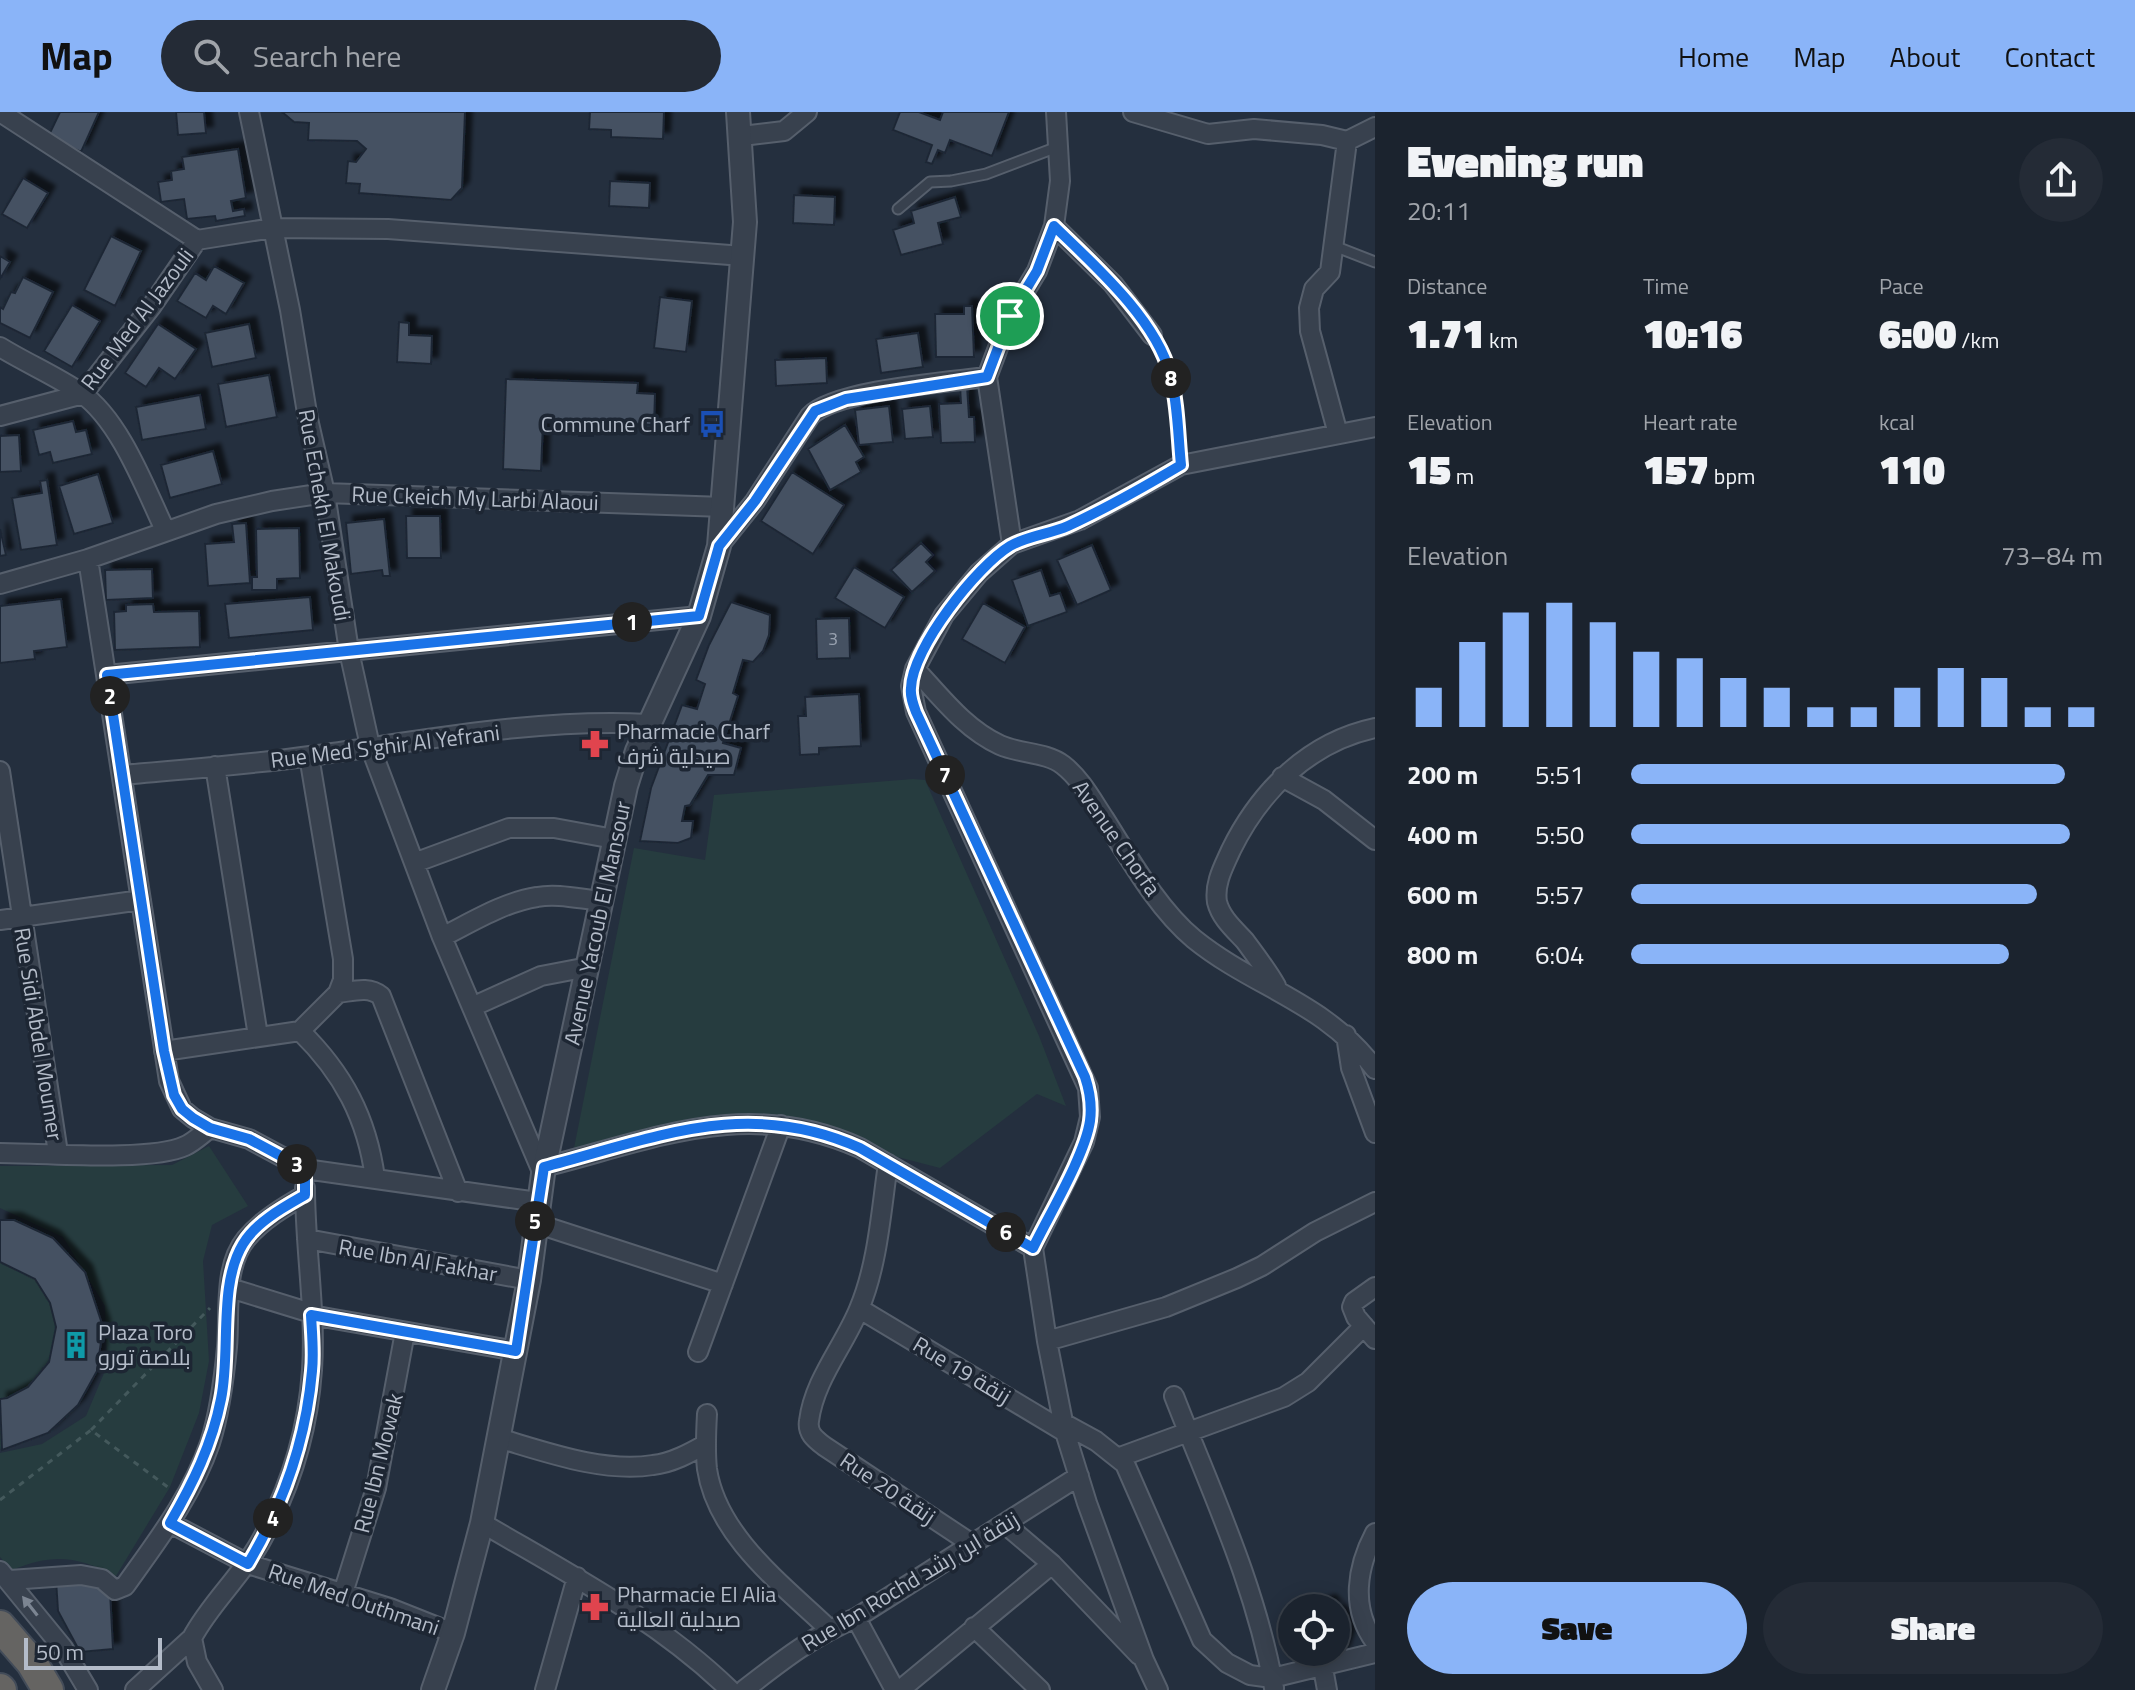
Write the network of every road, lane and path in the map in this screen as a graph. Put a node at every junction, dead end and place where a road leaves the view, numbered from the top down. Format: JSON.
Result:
{"nodes":[{"id":1,"x":0,"y":112,"type":"edge"},
{"id":2,"x":249,"y":112,"type":"edge"},
{"id":3,"x":738,"y":112,"type":"edge"},
{"id":4,"x":807,"y":112,"type":"edge"},
{"id":5,"x":1056,"y":112,"type":"edge"},
{"id":6,"x":1133,"y":112,"type":"edge"},
{"id":7,"x":1375,"y":127,"type":"edge"},
{"id":8,"x":742,"y":136,"type":"junction"},
{"id":9,"x":1347,"y":141,"type":"junction"},
{"id":10,"x":1060,"y":146,"type":"junction"},
{"id":11,"x":898,"y":209,"type":"dead end"},
{"id":12,"x":1054,"y":226,"type":"junction"},
{"id":13,"x":273,"y":228,"type":"junction"},
{"id":14,"x":197,"y":240,"type":"junction"},
{"id":15,"x":1334,"y":246,"type":"junction"},
{"id":16,"x":743,"y":256,"type":"junction"},
{"id":17,"x":1375,"y":262,"type":"edge"},
{"id":18,"x":1152,"y":335,"type":"joint"},
{"id":19,"x":0,"y":347,"type":"edge"},
{"id":20,"x":987,"y":377,"type":"junction"},
{"id":21,"x":83,"y":394,"type":"junction"},
{"id":22,"x":0,"y":416,"type":"edge"},
{"id":23,"x":1375,"y":427,"type":"edge"},
{"id":24,"x":1338,"y":434,"type":"junction"},
{"id":25,"x":1181,"y":465,"type":"junction"},
{"id":26,"x":325,"y":493,"type":"junction"},
{"id":27,"x":724,"y":507,"type":"junction"},
{"id":28,"x":165,"y":530,"type":"junction"},
{"id":29,"x":1012,"y":544,"type":"junction"},
{"id":30,"x":719,"y":546,"type":"junction"},
{"id":31,"x":88,"y":559,"type":"junction"},
{"id":32,"x":0,"y":584,"type":"edge"},
{"id":33,"x":699,"y":616,"type":"junction"},
{"id":34,"x":349,"y":651,"type":"junction"},
{"id":35,"x":915,"y":669,"type":"junction"},
{"id":36,"x":107,"y":675,"type":"junction"},
{"id":37,"x":648,"y":724,"type":"junction"},
{"id":38,"x":1375,"y":728,"type":"edge"},
{"id":39,"x":370,"y":746,"type":"junction"},
{"id":40,"x":309,"y":756,"type":"junction"},
{"id":41,"x":215,"y":766,"type":"junction"},
{"id":42,"x":0,"y":771,"type":"edge"},
{"id":43,"x":123,"y":775,"type":"junction"},
{"id":44,"x":1282,"y":777,"type":"junction"},
{"id":45,"x":614,"y":839,"type":"junction"},
{"id":46,"x":1375,"y":840,"type":"edge"},
{"id":47,"x":414,"y":863,"type":"junction"},
{"id":48,"x":141,"y":900,"type":"junction"},
{"id":49,"x":601,"y":901,"type":"junction"},
{"id":50,"x":20,"y":917,"type":"junction"},
{"id":51,"x":0,"y":920,"type":"edge"},
{"id":52,"x":442,"y":937,"type":"junction"},
{"id":53,"x":588,"y":967,"type":"junction"},
{"id":54,"x":1278,"y":989,"type":"junction"},
{"id":55,"x":338,"y":993,"type":"junction"},
{"id":56,"x":472,"y":1007,"type":"junction"},
{"id":57,"x":300,"y":1031,"type":"junction"},
{"id":58,"x":1346,"y":1035,"type":"junction"},
{"id":59,"x":258,"y":1036,"type":"junction"},
{"id":60,"x":164,"y":1051,"type":"junction"},
{"id":61,"x":1375,"y":1069,"type":"edge"},
{"id":62,"x":781,"y":1125,"type":"junction"},
{"id":63,"x":210,"y":1128,"type":"junction"},
{"id":64,"x":1375,"y":1133,"type":"edge"},
{"id":65,"x":0,"y":1153,"type":"edge"},
{"id":66,"x":58,"y":1153,"type":"junction"},
{"id":67,"x":888,"y":1164,"type":"junction"},
{"id":68,"x":305,"y":1169,"type":"junction"},
{"id":69,"x":544,"y":1171,"type":"junction"},
{"id":70,"x":375,"y":1178,"type":"junction"},
{"id":71,"x":458,"y":1192,"type":"junction"},
{"id":72,"x":305,"y":1195,"type":"junction"},
{"id":73,"x":1375,"y":1202,"type":"edge"},
{"id":74,"x":536,"y":1212,"type":"junction"},
{"id":75,"x":307,"y":1239,"type":"junction"},
{"id":76,"x":1033,"y":1248,"type":"junction"},
{"id":77,"x":529,"y":1280,"type":"junction"},
{"id":78,"x":723,"y":1284,"type":"junction"},
{"id":79,"x":1375,"y":1287,"type":"edge"},
{"id":80,"x":230,"y":1288,"type":"junction"},
{"id":81,"x":860,"y":1309,"type":"junction"},
{"id":82,"x":311,"y":1314,"type":"junction"},
{"id":83,"x":405,"y":1332,"type":"junction"},
{"id":84,"x":1369,"y":1332,"type":"edge"},
{"id":85,"x":1047,"y":1341,"type":"junction"},
{"id":86,"x":516,"y":1351,"type":"junction"},
{"id":87,"x":698,"y":1352,"type":"dead end"},
{"id":88,"x":1174,"y":1396,"type":"dead end"},
{"id":89,"x":707,"y":1414,"type":"dead end"},
{"id":90,"x":1064,"y":1428,"type":"junction"},
{"id":91,"x":91,"y":1430,"type":"junction"},
{"id":92,"x":1189,"y":1433,"type":"junction"},
{"id":93,"x":498,"y":1438,"type":"junction"},
{"id":94,"x":706,"y":1444,"type":"junction"},
{"id":95,"x":1120,"y":1457,"type":"junction"},
{"id":96,"x":1079,"y":1476,"type":"junction"},
{"id":97,"x":184,"y":1499,"type":"junction"},
{"id":98,"x":0,"y":1500,"type":"edge"},
{"id":99,"x":170,"y":1523,"type":"junction"},
{"id":100,"x":482,"y":1523,"type":"junction"},
{"id":101,"x":1005,"y":1524,"type":"junction"},
{"id":102,"x":1375,"y":1533,"type":"edge"},
{"id":103,"x":972,"y":1544,"type":"junction"},
{"id":104,"x":248,"y":1564,"type":"junction"},
{"id":105,"x":1052,"y":1564,"type":"junction"},
{"id":106,"x":5,"y":1576,"type":"edge"},
{"id":107,"x":577,"y":1577,"type":"junction"},
{"id":108,"x":343,"y":1593,"type":"junction"},
{"id":109,"x":856,"y":1618,"type":"junction"},
{"id":110,"x":0,"y":1626,"type":"edge"},
{"id":111,"x":974,"y":1627,"type":"junction"},
{"id":112,"x":829,"y":1629,"type":"junction"},
{"id":113,"x":453,"y":1633,"type":"junction"},
{"id":114,"x":192,"y":1638,"type":"junction"},
{"id":115,"x":1375,"y":1642,"type":"edge"},
{"id":116,"x":1375,"y":1653,"type":"edge"},
{"id":117,"x":1144,"y":1660,"type":"junction"},
{"id":118,"x":1323,"y":1668,"type":"junction"},
{"id":119,"x":1274,"y":1684,"type":"edge"},
{"id":120,"x":553,"y":1688,"type":"edge"},
{"id":121,"x":48,"y":1690,"type":"edge"},
{"id":122,"x":88,"y":1690,"type":"edge"},
{"id":123,"x":135,"y":1690,"type":"edge"},
{"id":124,"x":213,"y":1690,"type":"edge"},
{"id":125,"x":433,"y":1690,"type":"edge"},
{"id":126,"x":730,"y":1690,"type":"edge"},
{"id":127,"x":744,"y":1690,"type":"edge"},
{"id":128,"x":898,"y":1690,"type":"edge"},
{"id":129,"x":1040,"y":1690,"type":"edge"},
{"id":130,"x":1158,"y":1690,"type":"edge"},
{"id":131,"x":1327,"y":1690,"type":"edge"}],
"edges":[{"from":1,"to":14,"type":"street"},
{"from":2,"to":13,"type":"street","name":"Rue Echekh El Makoudi"},
{"from":3,"to":8,"type":"street","name":"Avenue Yacoub El Mansour"},
{"from":4,"to":8,"type":"street"},
{"from":5,"to":10,"type":"street"},
{"from":6,"to":9,"type":"street"},
{"from":7,"to":9,"type":"street"},
{"from":8,"to":16,"type":"street","name":"Avenue Yacoub El Mansour"},
{"from":9,"to":15,"type":"street"},
{"from":10,"to":11,"type":"lane"},
{"from":10,"to":12,"type":"street"},
{"from":12,"to":18,"type":"street"},
{"from":12,"to":20,"type":"street"},
{"from":13,"to":14,"type":"street","name":"Rue Med Al Jazouli"},
{"from":13,"to":16,"type":"street","name":"Rue Med Al Jazouli"},
{"from":13,"to":26,"type":"street","name":"Rue Echekh El Makoudi"},
{"from":14,"to":21,"type":"street","name":"Rue Med Al Jazouli"},
{"from":15,"to":17,"type":"lane"},
{"from":15,"to":24,"type":"street"},
{"from":16,"to":27,"type":"street","name":"Avenue Yacoub El Mansour"},
{"from":18,"to":25,"type":"path"},
{"from":19,"to":21,"type":"street"},
{"from":20,"to":29,"type":"street"},
{"from":20,"to":30,"type":"street"},
{"from":21,"to":22,"type":"street","name":"Rue Med Al Jazouli"},
{"from":21,"to":28,"type":"street"},
{"from":23,"to":24,"type":"street"},
{"from":24,"to":25,"type":"street"},
{"from":25,"to":29,"type":"street"},
{"from":26,"to":27,"type":"street","name":"Rue Ckeich My Larbi Alaoui"},
{"from":26,"to":28,"type":"street","name":"Rue Ckeich My Larbi Alaoui"},
{"from":26,"to":34,"type":"street","name":"Rue Echekh El Makoudi"},
{"from":27,"to":30,"type":"street","name":"Avenue Yacoub El Mansour"},
{"from":28,"to":31,"type":"street","name":"Rue Ckeich My Larbi Alaoui"},
{"from":29,"to":35,"type":"street"},
{"from":30,"to":33,"type":"street","name":"Avenue Yacoub El Mansour"},
{"from":31,"to":32,"type":"street","name":"Rue Ckeich My Larbi Alaoui"},
{"from":31,"to":36,"type":"street"},
{"from":33,"to":34,"type":"street"},
{"from":33,"to":37,"type":"street","name":"Avenue Yacoub El Mansour"},
{"from":34,"to":36,"type":"street"},
{"from":34,"to":39,"type":"street","name":"Rue Echekh El Makoudi"},
{"from":35,"to":54,"type":"street","name":"Avenue Chorfa"},
{"from":35,"to":76,"type":"street"},
{"from":36,"to":43,"type":"street"},
{"from":37,"to":39,"type":"street","name":"Rue Med S'ghir Al Yefrani"},
{"from":37,"to":45,"type":"street","name":"Avenue Yacoub El Mansour"},
{"from":38,"to":44,"type":"street"},
{"from":39,"to":40,"type":"street","name":"Rue Med S'ghir Al Yefrani"},
{"from":39,"to":47,"type":"street","name":"Rue Echekh El Makoudi"},
{"from":40,"to":41,"type":"street","name":"Rue Med S'ghir Al Yefrani"},
{"from":40,"to":55,"type":"street"},
{"from":41,"to":43,"type":"street","name":"Rue Med S'ghir Al Yefrani"},
{"from":41,"to":59,"type":"street"},
{"from":42,"to":50,"type":"street","name":"Rue Sidi Abdel Moumer"},
{"from":43,"to":48,"type":"street"},
{"from":44,"to":46,"type":"street"},
{"from":44,"to":54,"type":"street"},
{"from":45,"to":47,"type":"street"},
{"from":45,"to":49,"type":"street","name":"Avenue Yacoub El Mansour"},
{"from":47,"to":52,"type":"street","name":"Rue Echekh El Makoudi"},
{"from":48,"to":50,"type":"street"},
{"from":48,"to":60,"type":"street"},
{"from":49,"to":52,"type":"street"},
{"from":49,"to":53,"type":"street","name":"Avenue Yacoub El Mansour"},
{"from":50,"to":51,"type":"street"},
{"from":50,"to":66,"type":"street","name":"Rue Sidi Abdel Moumer"},
{"from":52,"to":56,"type":"street","name":"Rue Echekh El Makoudi"},
{"from":53,"to":56,"type":"street"},
{"from":53,"to":69,"type":"street","name":"Avenue Yacoub El Mansour"},
{"from":54,"to":58,"type":"street","name":"Avenue Chorfa"},
{"from":55,"to":57,"type":"street"},
{"from":55,"to":71,"type":"street"},
{"from":56,"to":69,"type":"street","name":"Rue Echekh El Makoudi"},
{"from":57,"to":59,"type":"street"},
{"from":57,"to":70,"type":"street"},
{"from":58,"to":61,"type":"street","name":"Avenue Chorfa"},
{"from":58,"to":64,"type":"street"},
{"from":59,"to":60,"type":"street"},
{"from":60,"to":63,"type":"street"},
{"from":62,"to":67,"type":"street"},
{"from":62,"to":69,"type":"street"},
{"from":62,"to":78,"type":"street"},
{"from":63,"to":66,"type":"street"},
{"from":63,"to":68,"type":"street"},
{"from":65,"to":66,"type":"street"},
{"from":67,"to":76,"type":"street"},
{"from":67,"to":81,"type":"street"},
{"from":68,"to":70,"type":"street"},
{"from":68,"to":72,"type":"street"},
{"from":69,"to":74,"type":"street","name":"Avenue Yacoub El Mansour"},
{"from":70,"to":71,"type":"street"},
{"from":71,"to":74,"type":"street"},
{"from":72,"to":75,"type":"street"},
{"from":72,"to":80,"type":"street"},
{"from":73,"to":85,"type":"street"},
{"from":74,"to":77,"type":"street","name":"Avenue Yacoub El Mansour"},
{"from":74,"to":78,"type":"street"},
{"from":75,"to":77,"type":"street","name":"Rue Ibn Al Fakhar"},
{"from":75,"to":82,"type":"street"},
{"from":76,"to":85,"type":"street"},
{"from":77,"to":86,"type":"street","name":"Avenue Yacoub El Mansour"},
{"from":78,"to":87,"type":"street"},
{"from":79,"to":84,"type":"street"},
{"from":80,"to":82,"type":"street"},
{"from":80,"to":91,"type":"path"},
{"from":80,"to":97,"type":"street"},
{"from":81,"to":90,"type":"street","name":"Rue 19 زنقة"},
{"from":81,"to":103,"type":"street","name":"Rue 20 زنقة"},
{"from":82,"to":83,"type":"street"},
{"from":82,"to":104,"type":"street"},
{"from":83,"to":86,"type":"street"},
{"from":83,"to":108,"type":"street","name":"Rue Ibn Mowak"},
{"from":84,"to":92,"type":"street"},
{"from":85,"to":90,"type":"street"},
{"from":86,"to":93,"type":"street","name":"Avenue Yacoub El Mansour"},
{"from":88,"to":92,"type":"street"},
{"from":89,"to":94,"type":"street"},
{"from":90,"to":95,"type":"street","name":"Rue 19 زنقة"},
{"from":90,"to":96,"type":"street"},
{"from":91,"to":97,"type":"path"},
{"from":91,"to":98,"type":"path"},
{"from":92,"to":95,"type":"street"},
{"from":92,"to":119,"type":"street"},
{"from":93,"to":94,"type":"street"},
{"from":93,"to":100,"type":"street","name":"Avenue Yacoub El Mansour"},
{"from":94,"to":112,"type":"street"},
{"from":95,"to":119,"type":"street"},
{"from":96,"to":101,"type":"street","name":"Rue Ibn Rochd زنقة ابن رشد"},
{"from":96,"to":117,"type":"street"},
{"from":97,"to":99,"type":"street"},
{"from":99,"to":104,"type":"street","name":"Rue Med Outhmani"},
{"from":99,"to":106,"type":"street"},
{"from":100,"to":107,"type":"street"},
{"from":100,"to":113,"type":"street","name":"Avenue Yacoub El Mansour"},
{"from":101,"to":103,"type":"street","name":"Rue Ibn Rochd زنقة ابن رشد"},
{"from":101,"to":105,"type":"street"},
{"from":102,"to":115,"type":"street"},
{"from":103,"to":109,"type":"street","name":"Rue Ibn Rochd زنقة ابن رشد"},
{"from":104,"to":108,"type":"street","name":"Rue Med Outhmani"},
{"from":104,"to":114,"type":"street"},
{"from":105,"to":111,"type":"street"},
{"from":105,"to":117,"type":"street"},
{"from":122,"to":106,"type":"street","one_way":true},
{"from":107,"to":120,"type":"street"},
{"from":107,"to":126,"type":"street"},
{"from":108,"to":113,"type":"street","name":"Rue Med Outhmani"},
{"from":109,"to":112,"type":"street","name":"Rue Ibn Rochd زنقة ابن رشد"},
{"from":109,"to":128,"type":"street"},
{"from":110,"to":121,"type":"highway"},
{"from":111,"to":128,"type":"street"},
{"from":111,"to":129,"type":"street"},
{"from":112,"to":127,"type":"street","name":"Rue Ibn Rochd زنقة ابن رشد"},
{"from":113,"to":125,"type":"street","name":"Avenue Yacoub El Mansour"},
{"from":114,"to":123,"type":"street"},
{"from":114,"to":124,"type":"street"},
{"from":116,"to":118,"type":"street"},
{"from":117,"to":130,"type":"street"},
{"from":118,"to":119,"type":"street"},
{"from":118,"to":131,"type":"street"}]}
